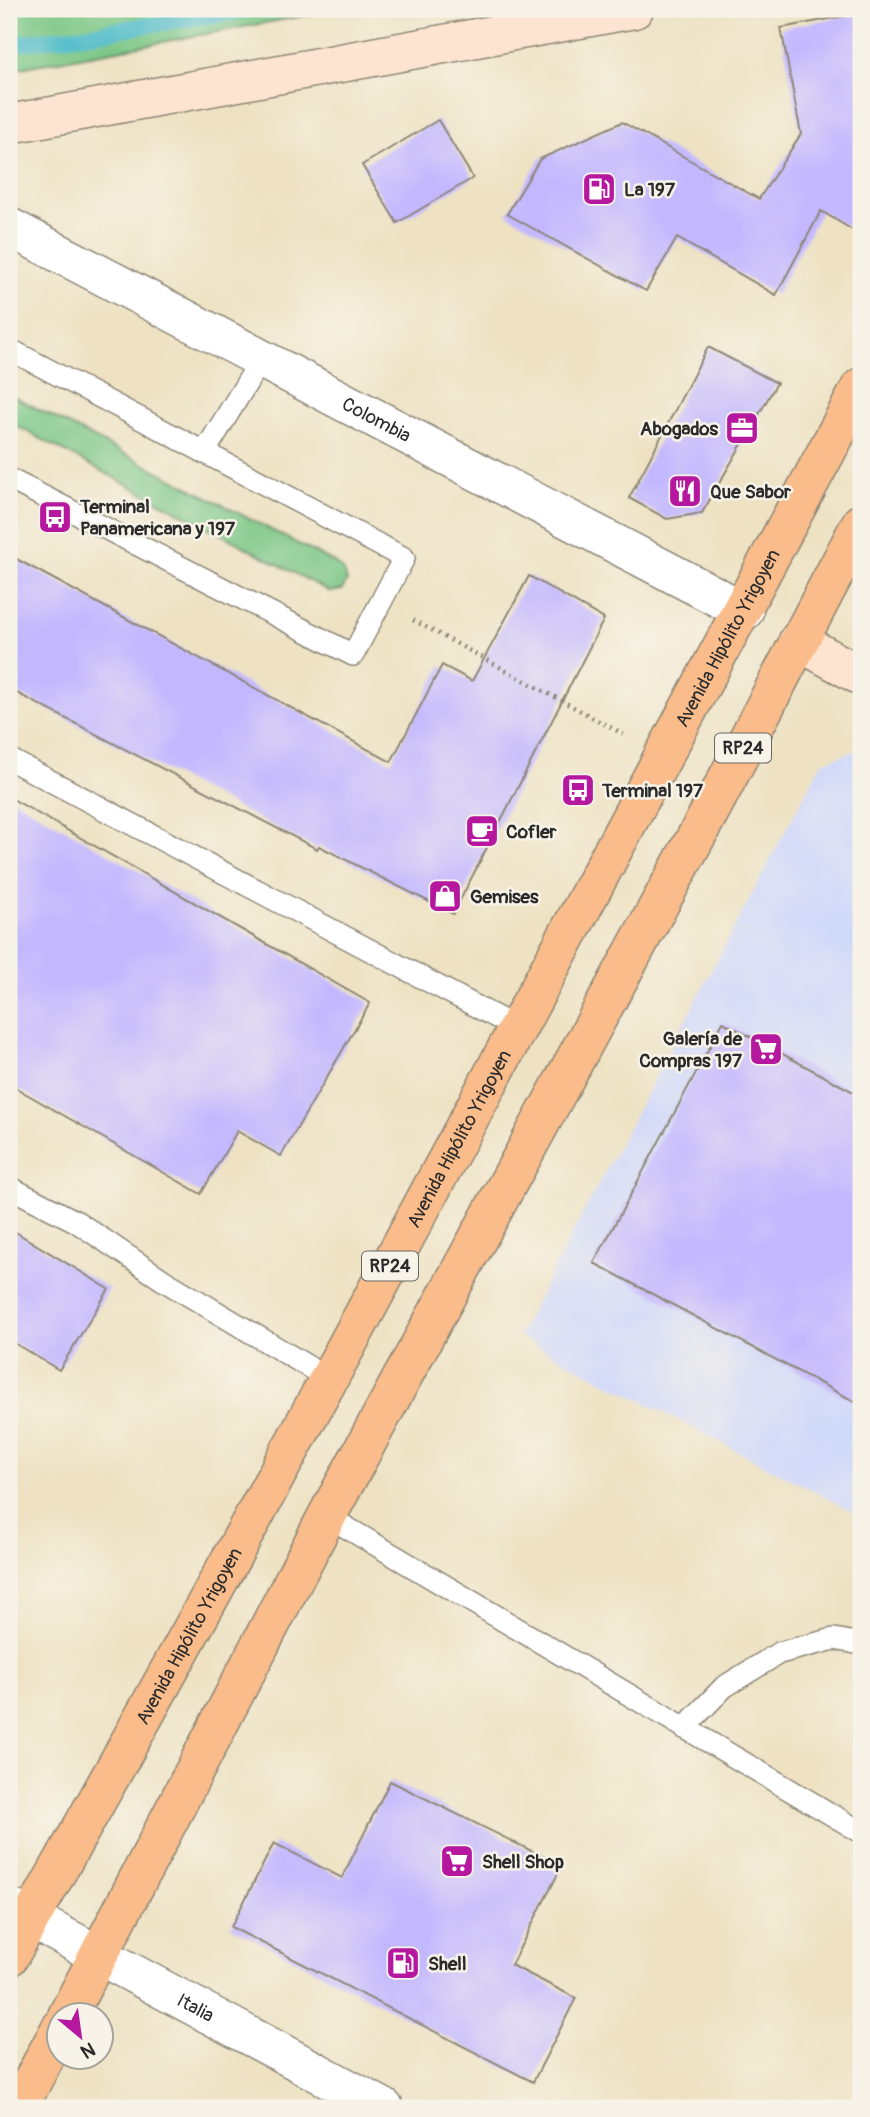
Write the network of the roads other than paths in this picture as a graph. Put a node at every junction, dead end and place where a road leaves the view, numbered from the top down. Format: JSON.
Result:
{"nodes":[{"id":1,"x":634,"y":9,"type":"edge"},
{"id":2,"x":9,"y":124,"type":"edge"},
{"id":3,"x":9,"y":227,"type":"edge"},
{"id":4,"x":9,"y":349,"type":"edge"},
{"id":5,"x":262,"y":358,"type":"junction"},
{"id":6,"x":861,"y":387,"type":"edge"},
{"id":7,"x":204,"y":453,"type":"junction"},
{"id":8,"x":9,"y":479,"type":"edge"},
{"id":9,"x":861,"y":523,"type":"edge"},
{"id":10,"x":744,"y":611,"type":"junction"},
{"id":11,"x":797,"y":641,"type":"junction"},
{"id":12,"x":861,"y":676,"type":"edge"},
{"id":13,"x":9,"y":759,"type":"edge"},
{"id":14,"x":517,"y":1028,"type":"junction"},
{"id":15,"x":9,"y":1187,"type":"edge"},
{"id":16,"x":329,"y":1379,"type":"junction"},
{"id":17,"x":327,"y":1516,"type":"junction"},
{"id":18,"x":861,"y":1644,"type":"edge"},
{"id":19,"x":684,"y":1728,"type":"junction"},
{"id":20,"x":861,"y":1832,"type":"edge"},
{"id":21,"x":20,"y":1912,"type":"edge"},
{"id":22,"x":98,"y":1956,"type":"junction"},
{"id":23,"x":9,"y":1957,"type":"edge"},
{"id":24,"x":74,"y":2002,"type":"edge"},
{"id":25,"x":46,"y":2055,"type":"edge"},
{"id":26,"x":18,"y":2108,"type":"edge"},
{"id":27,"x":384,"y":2108,"type":"edge"}],
"edges":[{"from":1,"to":2,"type":"street"},
{"from":3,"to":5,"type":"street","name":"Colombia"},
{"from":4,"to":7,"type":"lane"},
{"from":5,"to":7,"type":"lane"},
{"from":5,"to":10,"type":"street","name":"Colombia"},
{"from":6,"to":10,"type":"main road","name":"Avenida Hipólito Yrigoyen","number":"RP24"},
{"from":7,"to":8,"type":"lane"},
{"from":9,"to":11,"type":"main road","number":"RP24"},
{"from":10,"to":14,"type":"main road","name":"Avenida Hipólito Yrigoyen","number":"RP24"},
{"from":11,"to":12,"type":"street"},
{"from":11,"to":17,"type":"main road","number":"RP24"},
{"from":13,"to":14,"type":"lane"},
{"from":14,"to":16,"type":"main road","name":"Avenida Hipólito Yrigoyen","number":"RP24"},
{"from":15,"to":16,"type":"lane"},
{"from":16,"to":21,"type":"main road","name":"Avenida Hipólito Yrigoyen","number":"RP24"},
{"from":17,"to":19,"type":"lane"},
{"from":17,"to":22,"type":"main road","number":"RP24"},
{"from":18,"to":19,"type":"lane"},
{"from":19,"to":20,"type":"lane"},
{"from":21,"to":22,"type":"street","name":"Italia"},
{"from":21,"to":23,"type":"main road","name":"Avenida Hipólito Yrigoyen","number":"RP24"},
{"from":22,"to":24,"type":"main road","number":"RP24"},
{"from":22,"to":27,"type":"street","name":"Italia"},
{"from":25,"to":26,"type":"main road"}]}
